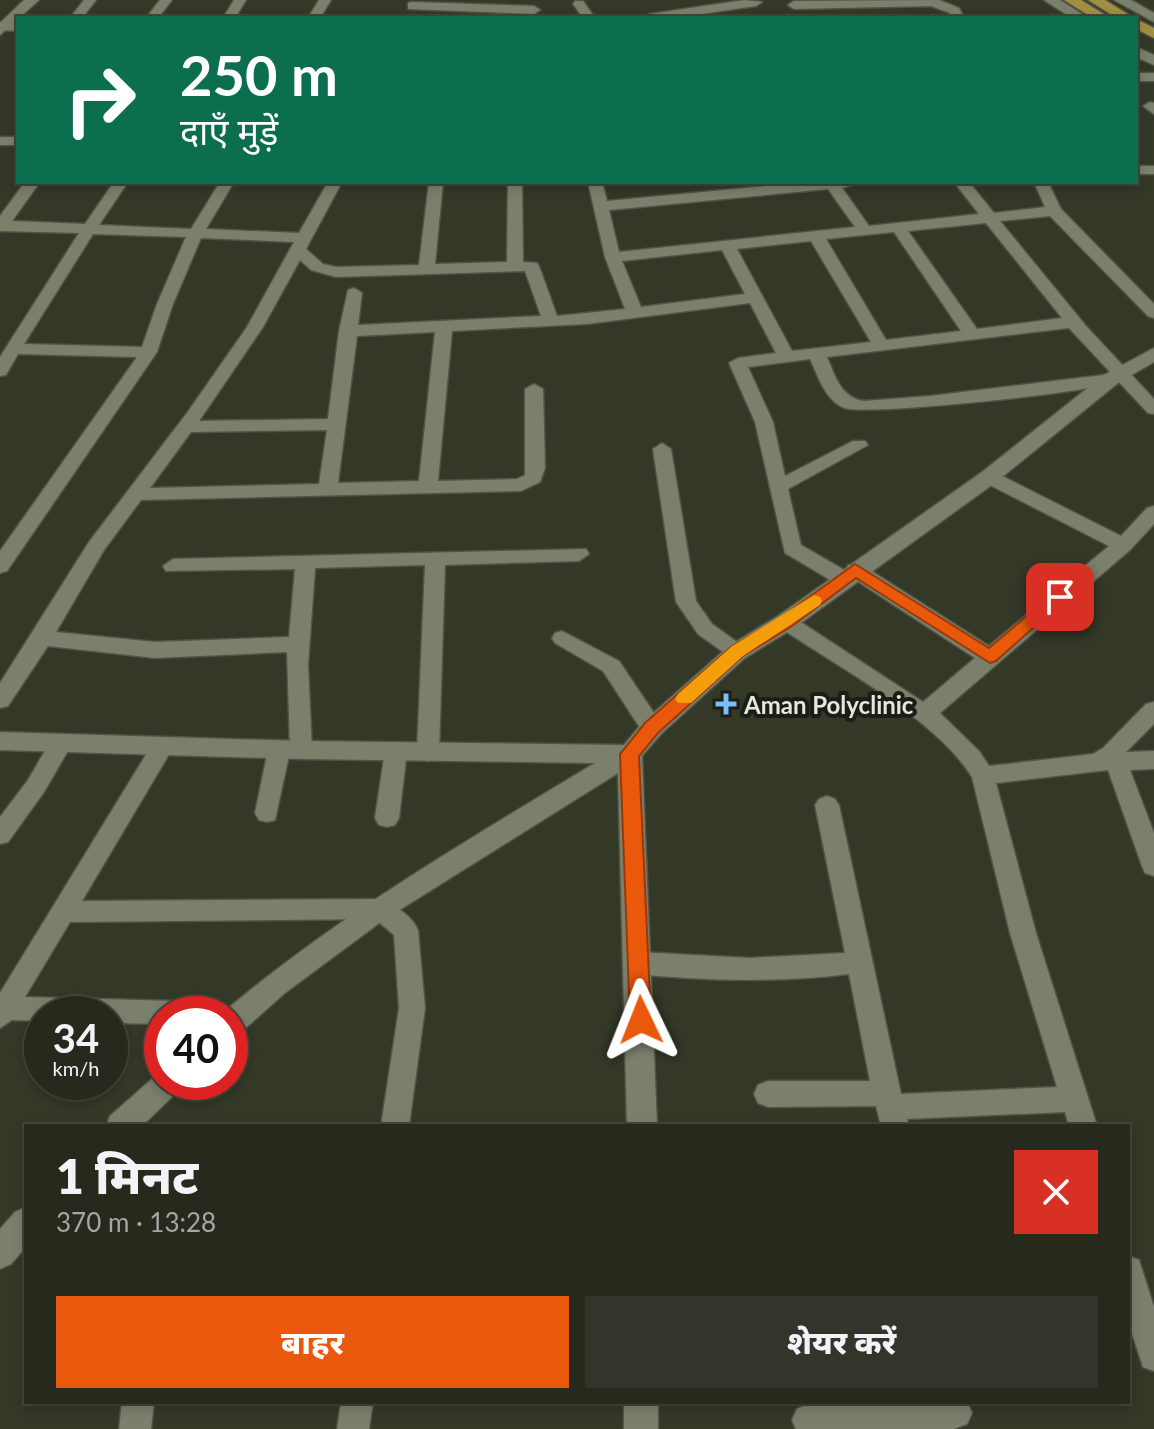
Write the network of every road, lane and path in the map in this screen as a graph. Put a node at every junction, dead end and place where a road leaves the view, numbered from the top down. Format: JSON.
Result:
{"nodes":[{"id":1,"x":32,"y":0,"type":"edge"},
{"id":2,"x":90,"y":0,"type":"edge"},
{"id":3,"x":166,"y":0,"type":"edge"},
{"id":4,"x":1051,"y":0,"type":"edge"},
{"id":5,"x":1071,"y":0,"type":"edge"},
{"id":6,"x":1095,"y":0,"type":"edge"},
{"id":7,"x":1121,"y":0,"type":"edge"},
{"id":8,"x":652,"y":3,"type":"dead end"},
{"id":9,"x":579,"y":4,"type":"dead end"},
{"id":10,"x":794,"y":5,"type":"dead end"},
{"id":11,"x":411,"y":8,"type":"edge"},
{"id":12,"x":535,"y":9,"type":"edge"},
{"id":13,"x":17,"y":16,"type":"edge"},
{"id":14,"x":78,"y":16,"type":"edge"},
{"id":15,"x":154,"y":16,"type":"edge"},
{"id":16,"x":588,"y":16,"type":"edge"},
{"id":17,"x":664,"y":16,"type":"joint"},
{"id":18,"x":682,"y":16,"type":"edge"},
{"id":19,"x":762,"y":16,"type":"edge"},
{"id":20,"x":957,"y":16,"type":"edge"},
{"id":21,"x":1078,"y":16,"type":"edge"},
{"id":22,"x":1099,"y":16,"type":"edge"},
{"id":23,"x":1123,"y":16,"type":"edge"},
{"id":24,"x":1154,"y":18,"type":"edge"},
{"id":25,"x":32,"y":184,"type":"edge"},
{"id":26,"x":120,"y":184,"type":"edge"},
{"id":27,"x":226,"y":184,"type":"edge"},
{"id":28,"x":334,"y":184,"type":"edge"},
{"id":29,"x":436,"y":184,"type":"edge"},
{"id":30,"x":515,"y":184,"type":"edge"},
{"id":31,"x":596,"y":184,"type":"edge"},
{"id":32,"x":665,"y":184,"type":"edge"},
{"id":33,"x":832,"y":184,"type":"joint"},
{"id":34,"x":963,"y":184,"type":"edge"},
{"id":35,"x":1042,"y":184,"type":"edge"},
{"id":36,"x":669,"y":200,"type":"junction"},
{"id":37,"x":601,"y":206,"type":"junction"},
{"id":38,"x":1054,"y":211,"type":"junction"},
{"id":39,"x":992,"y":217,"type":"junction"},
{"id":40,"x":0,"y":226,"type":"edge"},
{"id":41,"x":898,"y":227,"type":"junction"},
{"id":42,"x":89,"y":229,"type":"junction"},
{"id":43,"x":865,"y":231,"type":"junction"},
{"id":44,"x":196,"y":233,"type":"junction"},
{"id":45,"x":816,"y":236,"type":"junction"},
{"id":46,"x":302,"y":244,"type":"junction"},
{"id":47,"x":728,"y":246,"type":"junction"},
{"id":48,"x":613,"y":257,"type":"junction"},
{"id":49,"x":515,"y":265,"type":"junction"},
{"id":50,"x":427,"y":268,"type":"junction"},
{"id":51,"x":354,"y":293,"type":"dead end"},
{"id":52,"x":754,"y":298,"type":"junction"},
{"id":53,"x":1154,"y":313,"type":"edge"},
{"id":54,"x":635,"y":314,"type":"junction"},
{"id":55,"x":551,"y":321,"type":"junction"},
{"id":56,"x":1074,"y":322,"type":"junction"},
{"id":57,"x":444,"y":326,"type":"junction"},
{"id":58,"x":347,"y":331,"type":"junction"},
{"id":59,"x":972,"y":334,"type":"junction"},
{"id":60,"x":881,"y":345,"type":"junction"},
{"id":61,"x":14,"y":349,"type":"junction"},
{"id":62,"x":149,"y":352,"type":"junction"},
{"id":63,"x":816,"y":353,"type":"junction"},
{"id":64,"x":1154,"y":354,"type":"edge"},
{"id":65,"x":786,"y":357,"type":"junction"},
{"id":66,"x":0,"y":371,"type":"edge"},
{"id":67,"x":1115,"y":377,"type":"junction"},
{"id":68,"x":534,"y":389,"type":"dead end"},
{"id":69,"x":1154,"y":409,"type":"edge"},
{"id":70,"x":336,"y":424,"type":"junction"},
{"id":71,"x":186,"y":427,"type":"junction"},
{"id":72,"x":859,"y":445,"type":"dead end"},
{"id":73,"x":662,"y":449,"type":"dead end"},
{"id":74,"x":989,"y":477,"type":"junction"},
{"id":75,"x":780,"y":486,"type":"junction"},
{"id":76,"x":428,"y":487,"type":"junction"},
{"id":77,"x":328,"y":490,"type":"junction"},
{"id":78,"x":135,"y":494,"type":"junction"},
{"id":79,"x":1154,"y":512,"type":"edge"},
{"id":80,"x":0,"y":534,"type":"edge"},
{"id":81,"x":22,"y":534,"type":"junction"},
{"id":82,"x":1129,"y":539,"type":"junction"},
{"id":83,"x":1154,"y":543,"type":"edge"},
{"id":84,"x":579,"y":554,"type":"dead end"},
{"id":85,"x":435,"y":560,"type":"junction"},
{"id":86,"x":305,"y":563,"type":"junction"},
{"id":87,"x":0,"y":566,"type":"edge"},
{"id":88,"x":173,"y":566,"type":"dead end"},
{"id":89,"x":850,"y":574,"type":"junction"},
{"id":90,"x":786,"y":622,"type":"junction"},
{"id":91,"x":42,"y":638,"type":"junction"},
{"id":92,"x":562,"y":638,"type":"dead end"},
{"id":93,"x":298,"y":644,"type":"junction"},
{"id":94,"x":737,"y":652,"type":"junction"},
{"id":95,"x":990,"y":657,"type":"junction"},
{"id":96,"x":0,"y":700,"type":"edge"},
{"id":97,"x":1154,"y":710,"type":"edge"},
{"id":98,"x":924,"y":714,"type":"junction"},
{"id":99,"x":652,"y":728,"type":"junction"},
{"id":100,"x":0,"y":741,"type":"edge"},
{"id":101,"x":61,"y":743,"type":"junction"},
{"id":102,"x":163,"y":746,"type":"junction"},
{"id":103,"x":290,"y":750,"type":"junction"},
{"id":104,"x":396,"y":751,"type":"junction"},
{"id":105,"x":428,"y":752,"type":"junction"},
{"id":106,"x":630,"y":754,"type":"junction"},
{"id":107,"x":1154,"y":760,"type":"edge"},
{"id":108,"x":1106,"y":762,"type":"junction"},
{"id":109,"x":983,"y":776,"type":"junction"},
{"id":110,"x":827,"y":805,"type":"dead end"},
{"id":111,"x":267,"y":813,"type":"dead end"},
{"id":112,"x":387,"y":818,"type":"dead end"},
{"id":113,"x":0,"y":835,"type":"edge"},
{"id":114,"x":1154,"y":866,"type":"edge"},
{"id":115,"x":380,"y":909,"type":"junction"},
{"id":116,"x":63,"y":912,"type":"junction"},
{"id":117,"x":861,"y":962,"type":"junction"},
{"id":118,"x":639,"y":963,"type":"junction"},
{"id":119,"x":248,"y":1007,"type":"edge"},
{"id":120,"x":2,"y":1012,"type":"edge"},
{"id":121,"x":144,"y":1013,"type":"edge"},
{"id":122,"x":768,"y":1094,"type":"dead end"},
{"id":123,"x":1075,"y":1099,"type":"junction"},
{"id":124,"x":148,"y":1100,"type":"edge"},
{"id":125,"x":890,"y":1109,"type":"edge"},
{"id":126,"x":123,"y":1124,"type":"edge"},
{"id":127,"x":395,"y":1124,"type":"edge"},
{"id":128,"x":642,"y":1124,"type":"edge"},
{"id":129,"x":1082,"y":1124,"type":"edge"},
{"id":130,"x":24,"y":1225,"type":"edge"},
{"id":131,"x":0,"y":1253,"type":"edge"},
{"id":132,"x":1130,"y":1278,"type":"edge"},
{"id":133,"x":1154,"y":1356,"type":"edge"},
{"id":134,"x":138,"y":1404,"type":"edge"},
{"id":135,"x":357,"y":1404,"type":"edge"},
{"id":136,"x":641,"y":1404,"type":"edge"},
{"id":137,"x":956,"y":1415,"type":"edge"},
{"id":138,"x":808,"y":1420,"type":"dead end"},
{"id":139,"x":135,"y":1429,"type":"edge"},
{"id":140,"x":353,"y":1429,"type":"edge"},
{"id":141,"x":641,"y":1429,"type":"edge"}],
"edges":[{"from":1,"to":13,"type":"street"},
{"from":2,"to":14,"type":"street"},
{"from":3,"to":15,"type":"street"},
{"from":4,"to":21,"type":"street"},
{"from":5,"to":22,"type":"highway"},
{"from":6,"to":23,"type":"highway"},
{"from":7,"to":24,"type":"street"},
{"from":8,"to":17,"type":"street"},
{"from":9,"to":16,"type":"street"},
{"from":10,"to":20,"type":"street"},
{"from":11,"to":12,"type":"street"},
{"from":17,"to":18,"type":"street"},
{"from":18,"to":19,"type":"street"},
{"from":25,"to":40,"type":"street"},
{"from":26,"to":42,"type":"street"},
{"from":27,"to":44,"type":"street"},
{"from":28,"to":46,"type":"street"},
{"from":29,"to":50,"type":"street"},
{"from":30,"to":49,"type":"street"},
{"from":31,"to":37,"type":"street"},
{"from":32,"to":36,"type":"street"},
{"from":33,"to":36,"type":"street"},
{"from":33,"to":43,"type":"street"},
{"from":34,"to":39,"type":"street"},
{"from":35,"to":38,"type":"street"},
{"from":36,"to":37,"type":"street"},
{"from":37,"to":48,"type":"street"},
{"from":38,"to":39,"type":"street"},
{"from":38,"to":53,"type":"street"},
{"from":39,"to":41,"type":"street"},
{"from":39,"to":56,"type":"street"},
{"from":40,"to":42,"type":"street"},
{"from":41,"to":43,"type":"street"},
{"from":41,"to":59,"type":"street"},
{"from":42,"to":44,"type":"street"},
{"from":42,"to":61,"type":"street"},
{"from":43,"to":45,"type":"street"},
{"from":44,"to":46,"type":"street"},
{"from":44,"to":62,"type":"street"},
{"from":45,"to":47,"type":"street"},
{"from":45,"to":60,"type":"street"},
{"from":46,"to":50,"type":"street"},
{"from":46,"to":71,"type":"street"},
{"from":47,"to":48,"type":"street"},
{"from":47,"to":52,"type":"street"},
{"from":48,"to":54,"type":"street"},
{"from":49,"to":50,"type":"street"},
{"from":49,"to":55,"type":"street"},
{"from":51,"to":58,"type":"street"},
{"from":52,"to":54,"type":"street"},
{"from":52,"to":65,"type":"street"},
{"from":54,"to":55,"type":"street"},
{"from":55,"to":57,"type":"street"},
{"from":56,"to":59,"type":"street"},
{"from":56,"to":67,"type":"street"},
{"from":57,"to":58,"type":"street"},
{"from":57,"to":76,"type":"street"},
{"from":58,"to":70,"type":"street"},
{"from":59,"to":60,"type":"street"},
{"from":60,"to":63,"type":"street"},
{"from":61,"to":62,"type":"street"},
{"from":61,"to":66,"type":"street"},
{"from":62,"to":81,"type":"street"},
{"from":63,"to":65,"type":"street"},
{"from":63,"to":67,"type":"street"},
{"from":64,"to":67,"type":"street"},
{"from":65,"to":75,"type":"street"},
{"from":67,"to":69,"type":"street"},
{"from":67,"to":74,"type":"street"},
{"from":68,"to":76,"type":"street"},
{"from":70,"to":71,"type":"street"},
{"from":70,"to":77,"type":"street"},
{"from":71,"to":78,"type":"street"},
{"from":72,"to":75,"type":"street"},
{"from":73,"to":94,"type":"street"},
{"from":74,"to":82,"type":"street"},
{"from":74,"to":89,"type":"street"},
{"from":75,"to":89,"type":"street"},
{"from":76,"to":77,"type":"street"},
{"from":77,"to":78,"type":"street"},
{"from":78,"to":91,"type":"street"},
{"from":79,"to":82,"type":"street"},
{"from":80,"to":81,"type":"street"},
{"from":81,"to":87,"type":"street"},
{"from":82,"to":83,"type":"street"},
{"from":82,"to":95,"type":"street"},
{"from":84,"to":85,"type":"street"},
{"from":85,"to":86,"type":"street"},
{"from":85,"to":105,"type":"street"},
{"from":86,"to":88,"type":"street"},
{"from":86,"to":93,"type":"street"},
{"from":89,"to":90,"type":"street"},
{"from":89,"to":95,"type":"street"},
{"from":90,"to":94,"type":"street"},
{"from":90,"to":98,"type":"street"},
{"from":91,"to":93,"type":"street"},
{"from":91,"to":96,"type":"street"},
{"from":92,"to":99,"type":"street"},
{"from":93,"to":103,"type":"street"},
{"from":94,"to":99,"type":"street"},
{"from":95,"to":98,"type":"street"},
{"from":97,"to":108,"type":"street"},
{"from":98,"to":109,"type":"street"},
{"from":99,"to":106,"type":"street"},
{"from":100,"to":101,"type":"street"},
{"from":101,"to":102,"type":"street"},
{"from":101,"to":113,"type":"street"},
{"from":102,"to":103,"type":"street"},
{"from":102,"to":116,"type":"street"},
{"from":103,"to":104,"type":"street"},
{"from":103,"to":111,"type":"street"},
{"from":104,"to":105,"type":"street"},
{"from":104,"to":112,"type":"street"},
{"from":105,"to":106,"type":"street"},
{"from":106,"to":115,"type":"street"},
{"from":106,"to":118,"type":"street"},
{"from":107,"to":108,"type":"street"},
{"from":108,"to":109,"type":"street"},
{"from":108,"to":114,"type":"street"},
{"from":109,"to":123,"type":"street"},
{"from":110,"to":117,"type":"street"},
{"from":115,"to":116,"type":"street"},
{"from":115,"to":119,"type":"street"},
{"from":115,"to":127,"type":"street"},
{"from":116,"to":120,"type":"street"},
{"from":117,"to":118,"type":"street"},
{"from":117,"to":125,"type":"street"},
{"from":118,"to":128,"type":"street"},
{"from":120,"to":121,"type":"street"},
{"from":122,"to":125,"type":"street"},
{"from":123,"to":125,"type":"street"},
{"from":123,"to":129,"type":"street"},
{"from":124,"to":126,"type":"street"},
{"from":130,"to":131,"type":"street"},
{"from":132,"to":133,"type":"street"},
{"from":134,"to":139,"type":"street"},
{"from":135,"to":140,"type":"street"},
{"from":136,"to":141,"type":"street"},
{"from":137,"to":138,"type":"street"}]}
